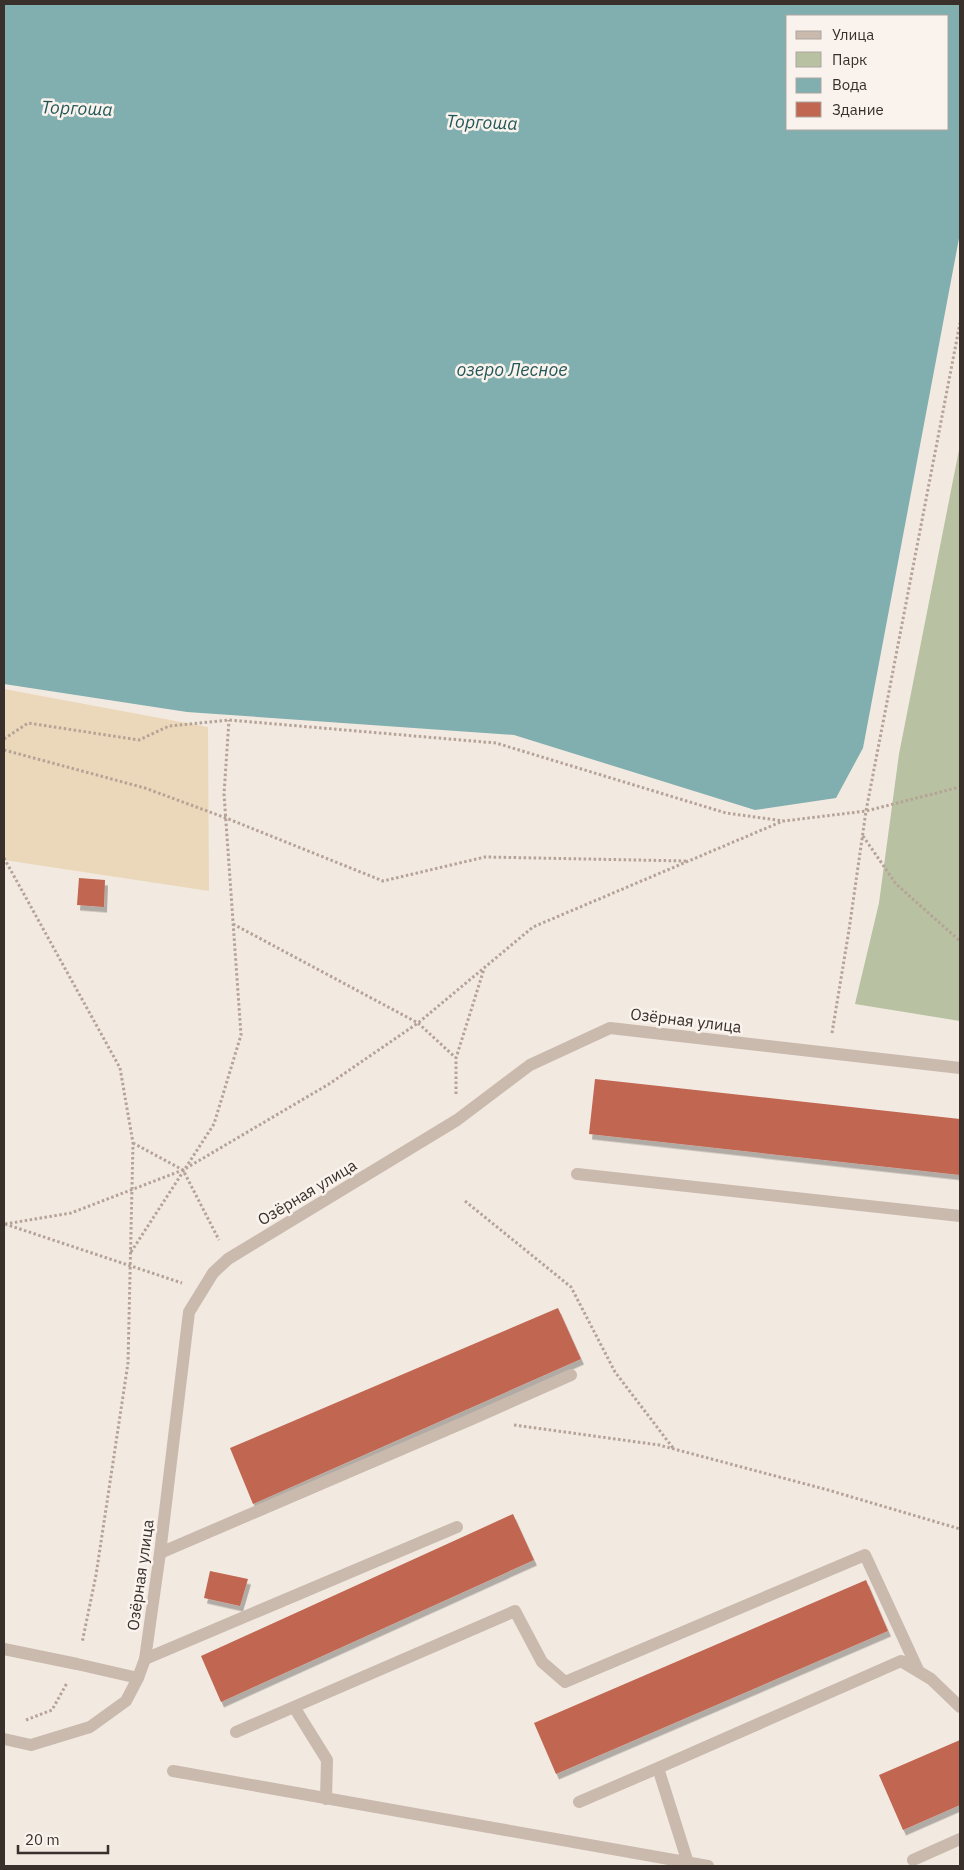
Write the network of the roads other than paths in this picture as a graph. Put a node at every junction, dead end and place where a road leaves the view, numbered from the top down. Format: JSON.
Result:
{"nodes":[{"id":1,"x":960,"y":1068,"type":"edge"},
{"id":2,"x":576,"y":1174,"type":"dead end"},
{"id":3,"x":960,"y":1216,"type":"edge"},
{"id":4,"x":571,"y":1375,"type":"dead end"},
{"id":5,"x":457,"y":1528,"type":"dead end"},
{"id":6,"x":160,"y":1553,"type":"junction"},
{"id":7,"x":4,"y":1649,"type":"edge"},
{"id":8,"x":145,"y":1659,"type":"junction"},
{"id":9,"x":919,"y":1672,"type":"junction"},
{"id":10,"x":138,"y":1678,"type":"junction"},
{"id":11,"x":294,"y":1707,"type":"junction"},
{"id":12,"x":960,"y":1707,"type":"edge"},
{"id":13,"x":236,"y":1732,"type":"dead end"},
{"id":14,"x":4,"y":1740,"type":"edge"},
{"id":15,"x":658,"y":1768,"type":"junction"},
{"id":16,"x":173,"y":1771,"type":"dead end"},
{"id":17,"x":326,"y":1799,"type":"junction"},
{"id":18,"x":579,"y":1802,"type":"dead end"},
{"id":19,"x":960,"y":1839,"type":"edge"},
{"id":20,"x":913,"y":1860,"type":"dead end"},
{"id":21,"x":688,"y":1863,"type":"junction"},
{"id":22,"x":708,"y":1866,"type":"edge"}],
"edges":[{"from":1,"to":6,"type":"street","name":"Озёрная улица"},
{"from":2,"to":3,"type":"street"},
{"from":4,"to":6,"type":"street"},
{"from":5,"to":8,"type":"street"},
{"from":6,"to":8,"type":"street","name":"Озёрная улица"},
{"from":7,"to":10,"type":"street"},
{"from":8,"to":10,"type":"street","name":"Озёрная улица"},
{"from":9,"to":11,"type":"street"},
{"from":9,"to":12,"type":"street"},
{"from":9,"to":15,"type":"street"},
{"from":10,"to":14,"type":"street","name":"Озёрная улица"},
{"from":11,"to":13,"type":"street"},
{"from":11,"to":17,"type":"street"},
{"from":15,"to":18,"type":"street"},
{"from":15,"to":21,"type":"street"},
{"from":16,"to":17,"type":"street"},
{"from":17,"to":21,"type":"street"},
{"from":19,"to":20,"type":"street"},
{"from":21,"to":22,"type":"street"}]}
